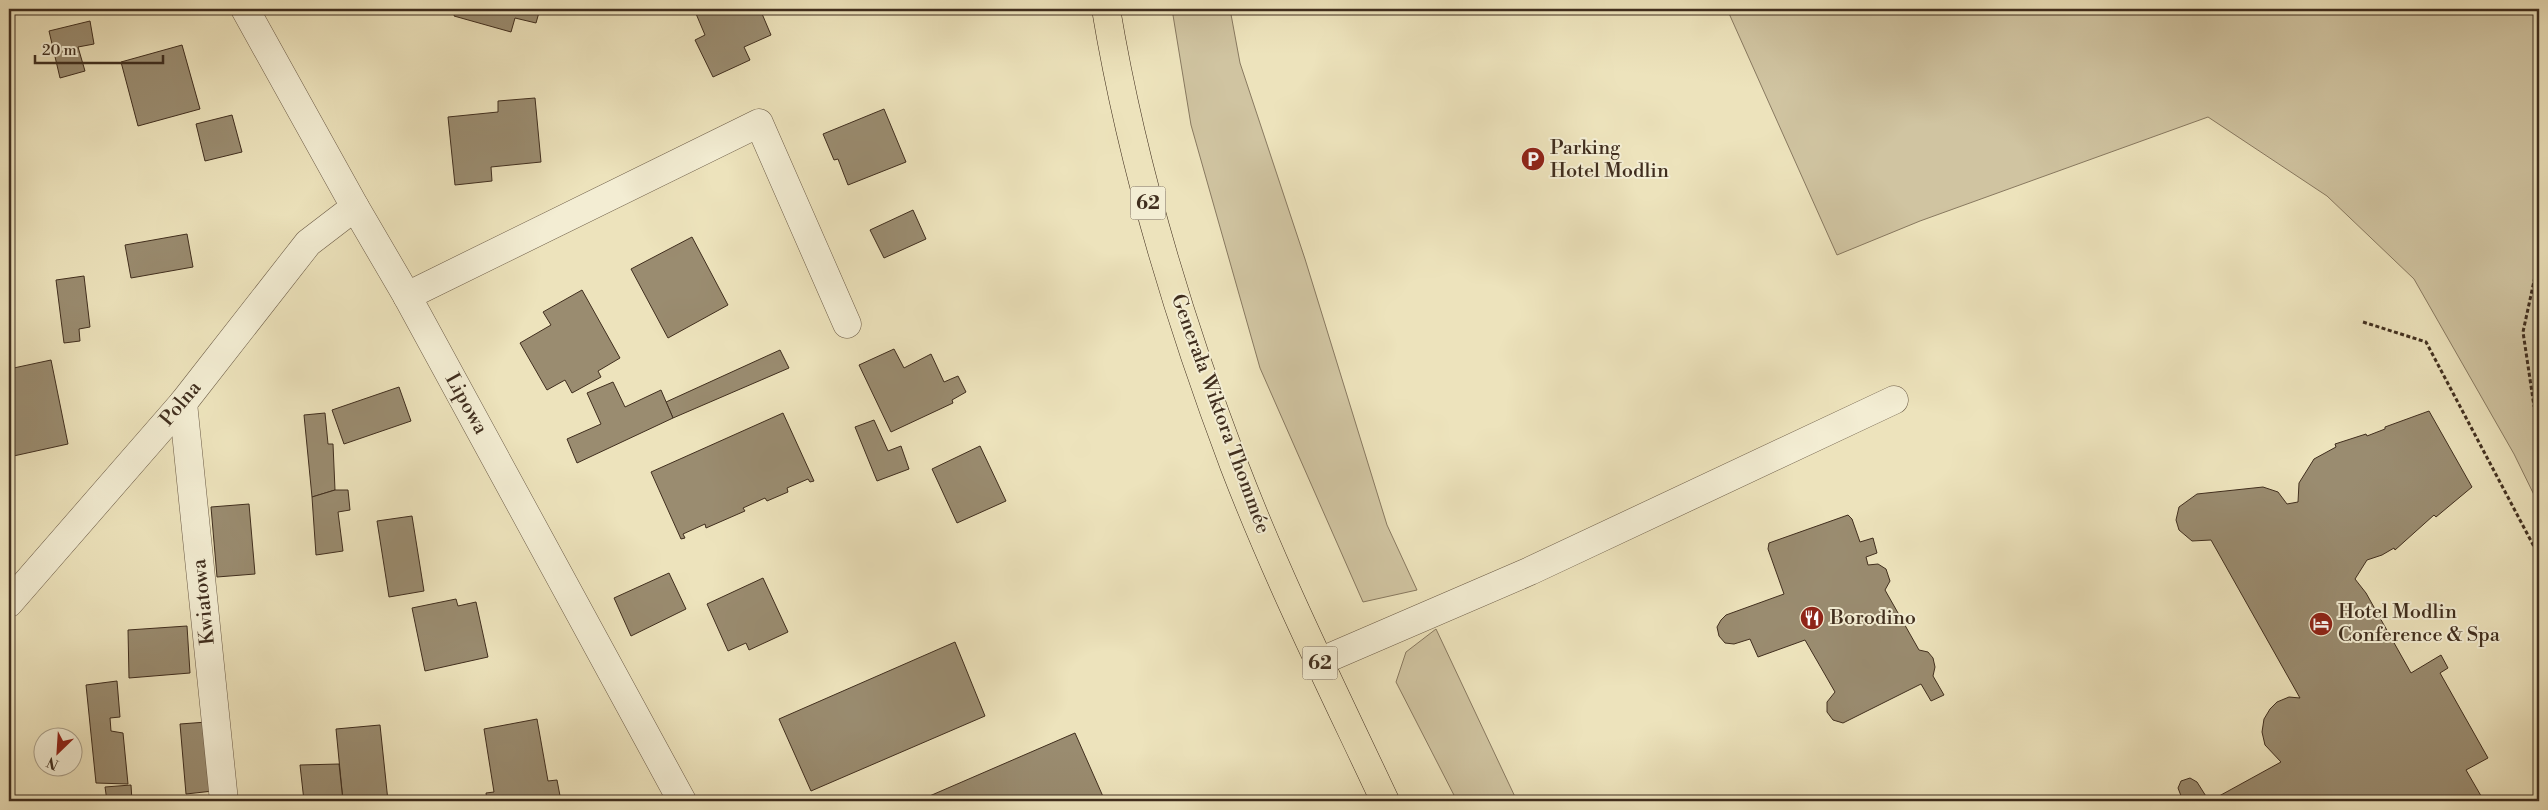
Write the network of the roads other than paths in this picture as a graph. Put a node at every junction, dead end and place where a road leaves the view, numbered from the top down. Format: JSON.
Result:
{"nodes":[{"id":1,"x":245,"y":9,"type":"edge"},
{"id":2,"x":1106,"y":9,"type":"edge"},
{"id":3,"x":355,"y":208,"type":"junction"},
{"id":4,"x":407,"y":296,"type":"junction"},
{"id":5,"x":847,"y":324,"type":"dead end"},
{"id":6,"x":1894,"y":400,"type":"dead end"},
{"id":7,"x":183,"y":403,"type":"junction"},
{"id":8,"x":9,"y":604,"type":"edge"},
{"id":9,"x":1319,"y":662,"type":"junction"},
{"id":10,"x":224,"y":801,"type":"edge"},
{"id":11,"x":682,"y":801,"type":"edge"},
{"id":12,"x":1385,"y":801,"type":"edge"}],
"edges":[{"from":1,"to":3,"type":"street","name":"Lipowa"},
{"from":2,"to":9,"type":"main road","name":"Generała Wiktora Thommée","number":"62"},
{"from":3,"to":4,"type":"street","name":"Lipowa"},
{"from":3,"to":7,"type":"street","name":"Polna"},
{"from":4,"to":5,"type":"street"},
{"from":4,"to":11,"type":"street","name":"Lipowa"},
{"from":6,"to":9,"type":"street"},
{"from":7,"to":8,"type":"street","name":"Polna"},
{"from":7,"to":10,"type":"street","name":"Kwiatowa"},
{"from":9,"to":12,"type":"main road","name":"Generała Wiktora Thommée","number":"62"}]}
